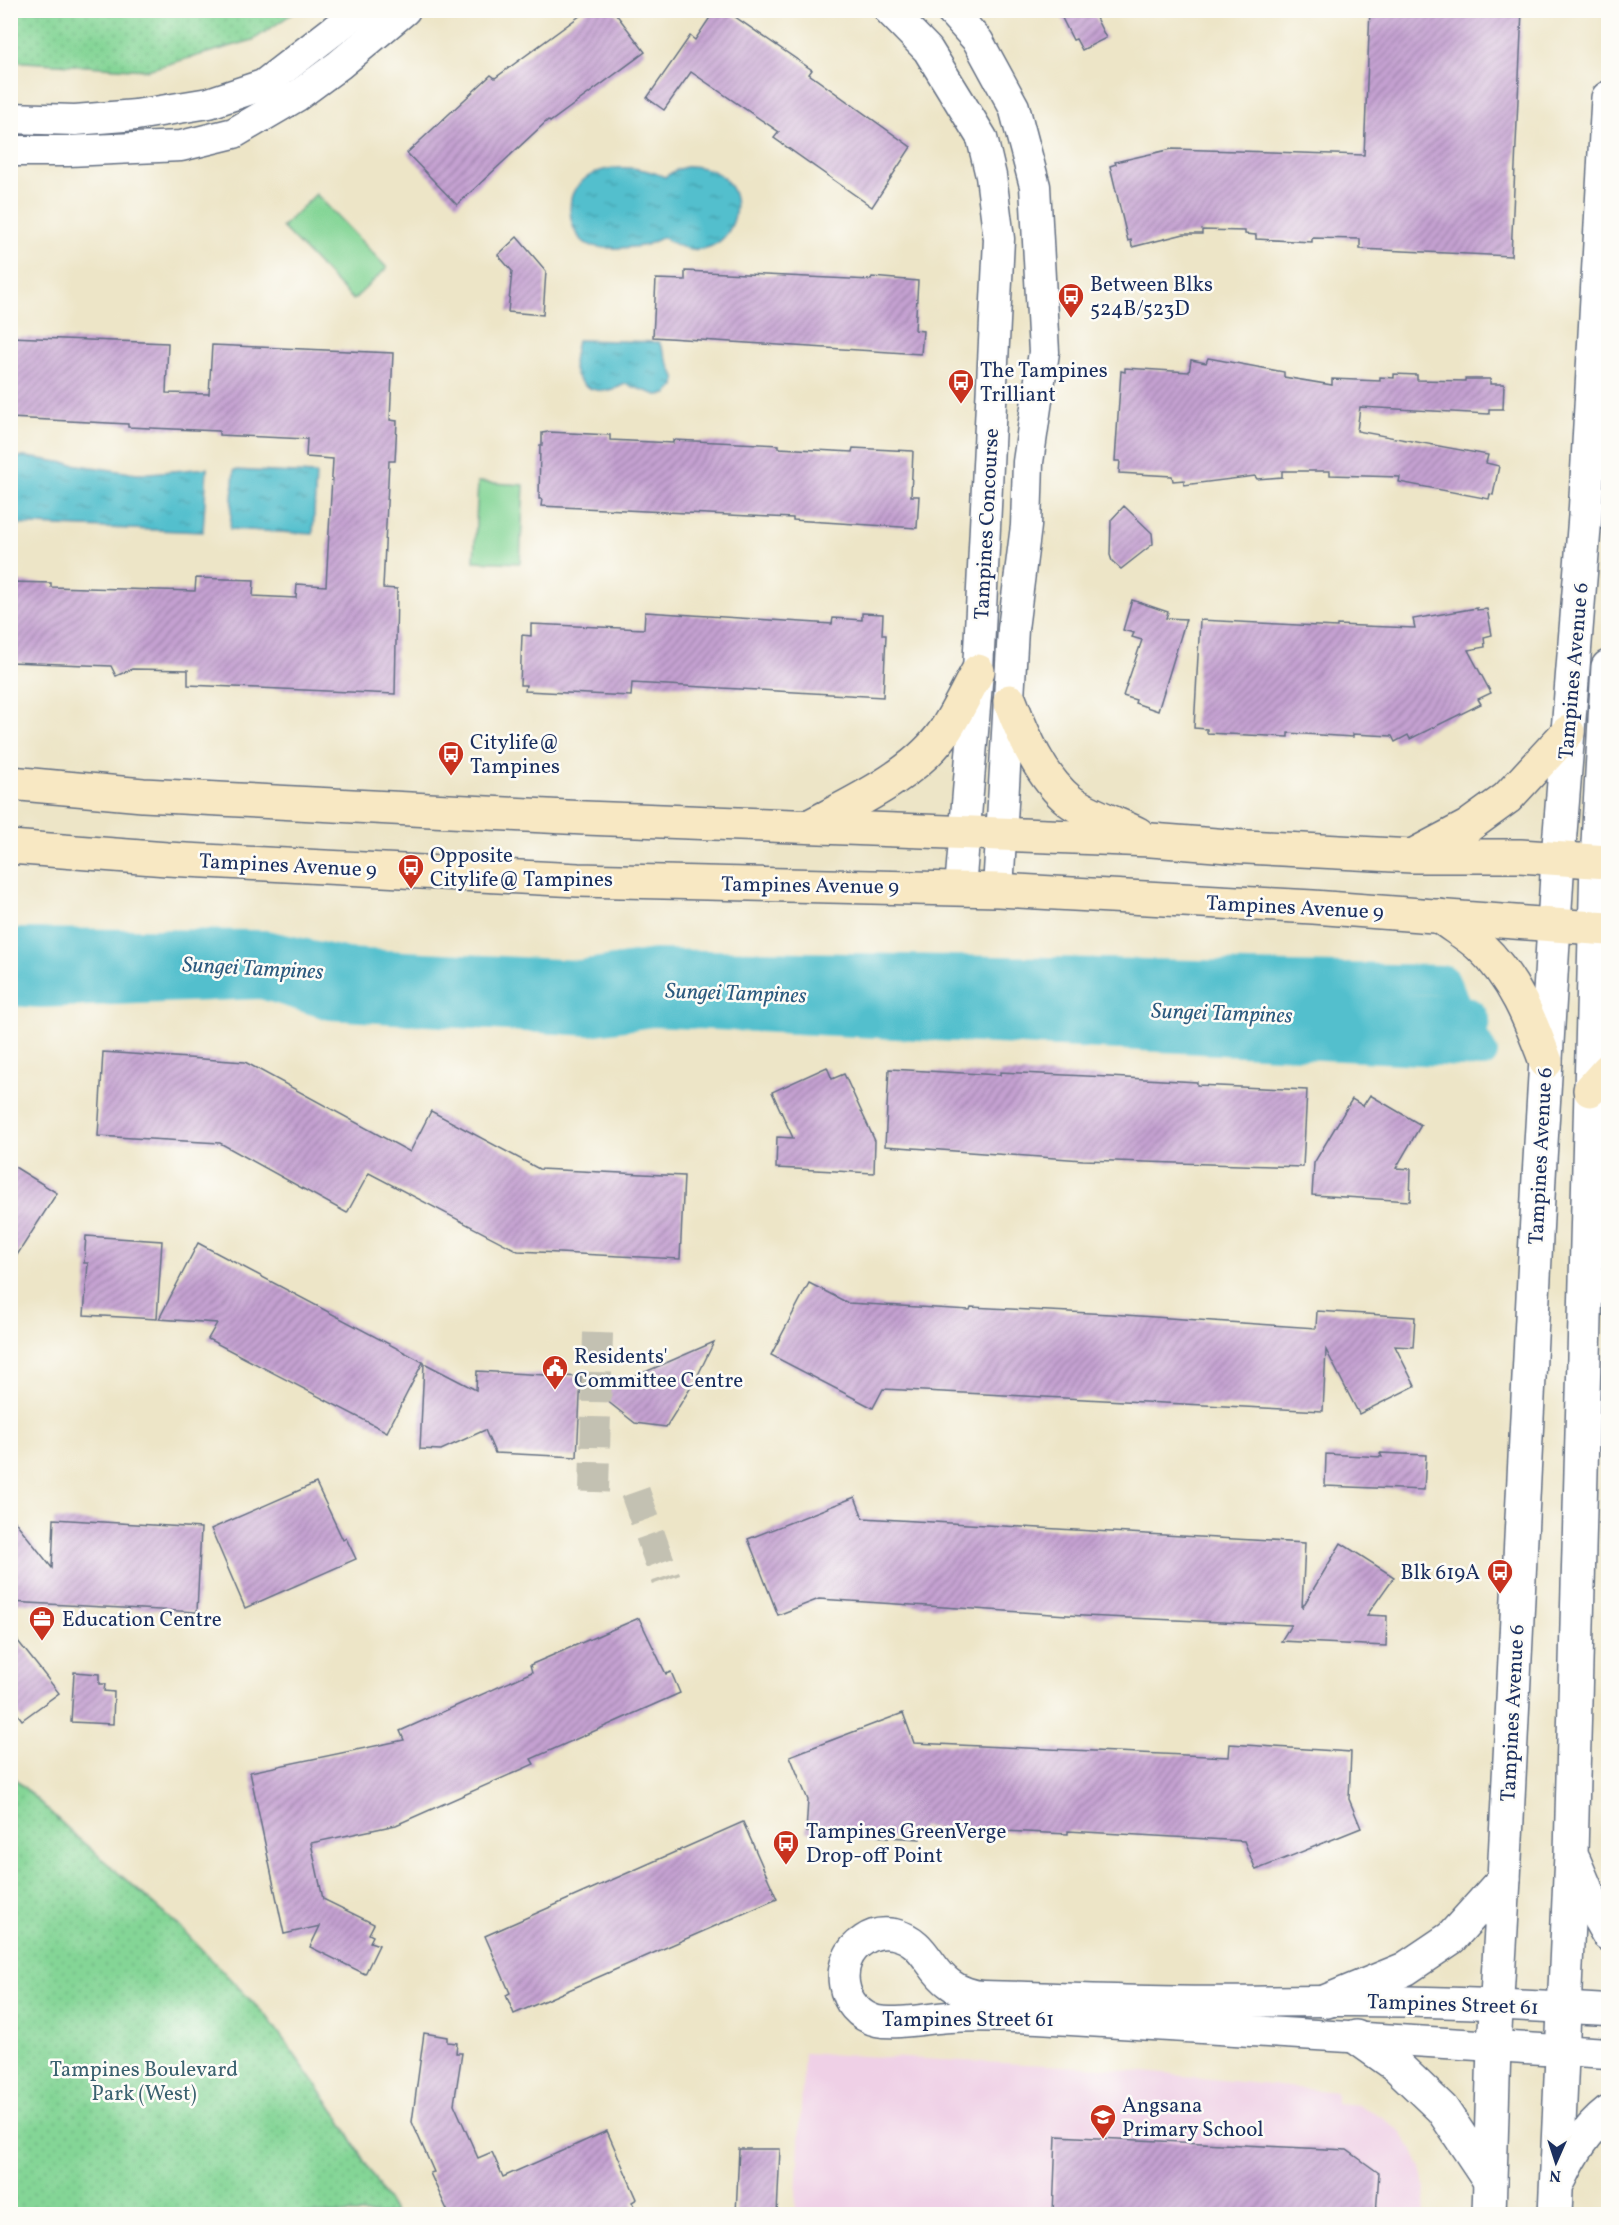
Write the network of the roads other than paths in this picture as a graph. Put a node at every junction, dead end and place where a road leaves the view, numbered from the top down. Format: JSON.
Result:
{"nodes":[{"id":1,"x":360,"y":10,"type":"edge"},
{"id":2,"x":405,"y":10,"type":"edge"},
{"id":3,"x":889,"y":10,"type":"edge"},
{"id":4,"x":950,"y":10,"type":"edge"},
{"id":5,"x":1608,"y":98,"type":"edge"},
{"id":6,"x":10,"y":118,"type":"edge"},
{"id":7,"x":10,"y":151,"type":"edge"},
{"id":8,"x":1608,"y":667,"type":"edge"},
{"id":9,"x":978,"y":671,"type":"junction"},
{"id":10,"x":1010,"y":701,"type":"junction"},
{"id":11,"x":1568,"y":732,"type":"junction"},
{"id":12,"x":10,"y":783,"type":"edge"},
{"id":13,"x":808,"y":827,"type":"junction"},
{"id":14,"x":965,"y":833,"type":"junction"},
{"id":15,"x":1002,"y":834,"type":"junction"},
{"id":16,"x":1151,"y":840,"type":"junction"},
{"id":17,"x":10,"y":847,"type":"edge"},
{"id":18,"x":1412,"y":856,"type":"junction"},
{"id":19,"x":1558,"y":858,"type":"junction"},
{"id":20,"x":1603,"y":861,"type":"edge"},
{"id":21,"x":960,"y":889,"type":"junction"},
{"id":22,"x":998,"y":890,"type":"junction"},
{"id":23,"x":1437,"y":915,"type":"junction"},
{"id":24,"x":1555,"y":926,"type":"junction"},
{"id":25,"x":1602,"y":928,"type":"edge"},
{"id":26,"x":1546,"y":1062,"type":"junction"},
{"id":27,"x":1599,"y":1080,"type":"edge"},
{"id":28,"x":1571,"y":1854,"type":"junction"},
{"id":29,"x":1504,"y":1879,"type":"junction"},
{"id":30,"x":1608,"y":1934,"type":"edge"},
{"id":31,"x":1327,"y":2001,"type":"junction"},
{"id":32,"x":1497,"y":2004,"type":"junction"},
{"id":33,"x":1564,"y":2007,"type":"junction"},
{"id":34,"x":1608,"y":2010,"type":"edge"},
{"id":35,"x":1356,"y":2037,"type":"junction"},
{"id":36,"x":1494,"y":2046,"type":"junction"},
{"id":37,"x":1562,"y":2050,"type":"junction"},
{"id":38,"x":1608,"y":2053,"type":"edge"},
{"id":39,"x":1608,"y":2113,"type":"edge"},
{"id":40,"x":1490,"y":2181,"type":"junction"},
{"id":41,"x":1556,"y":2200,"type":"edge"},
{"id":42,"x":1489,"y":2214,"type":"edge"}],
"edges":[{"from":1,"to":6,"type":"street"},
{"from":2,"to":7,"type":"street"},
{"from":3,"to":9,"type":"street","name":"Tampines Concourse"},
{"from":4,"to":10,"type":"street","name":"Tampines Concourse"},
{"from":5,"to":11,"type":"street","name":"Tampines Avenue 6"},
{"from":8,"to":20,"type":"street","name":"Tampines Avenue 6"},
{"from":9,"to":13,"type":"main road"},
{"from":9,"to":14,"type":"street","name":"Tampines Concourse"},
{"from":10,"to":15,"type":"street","name":"Tampines Concourse"},
{"from":10,"to":16,"type":"main road"},
{"from":11,"to":18,"type":"main road"},
{"from":11,"to":19,"type":"street","name":"Tampines Avenue 6"},
{"from":12,"to":13,"type":"main road"},
{"from":13,"to":14,"type":"main road"},
{"from":14,"to":15,"type":"main road"},
{"from":14,"to":21,"type":"street","name":"Tampines Concourse"},
{"from":15,"to":16,"type":"main road"},
{"from":15,"to":22,"type":"street","name":"Tampines Concourse"},
{"from":16,"to":18,"type":"main road"},
{"from":17,"to":21,"type":"main road","name":"Tampines Avenue 9"},
{"from":18,"to":19,"type":"main road"},
{"from":19,"to":20,"type":"main road"},
{"from":19,"to":24,"type":"street","name":"Tampines Avenue 6"},
{"from":20,"to":25,"type":"street","name":"Tampines Avenue 6"},
{"from":21,"to":22,"type":"main road","name":"Tampines Avenue 9"},
{"from":22,"to":23,"type":"main road","name":"Tampines Avenue 9"},
{"from":23,"to":24,"type":"main road","name":"Tampines Avenue 9"},
{"from":23,"to":26,"type":"main road"},
{"from":24,"to":25,"type":"main road","name":"Tampines Avenue 9"},
{"from":24,"to":26,"type":"street","name":"Tampines Avenue 6"},
{"from":25,"to":27,"type":"street","name":"Tampines Avenue 6"},
{"from":26,"to":29,"type":"street","name":"Tampines Avenue 6"},
{"from":27,"to":28,"type":"street","name":"Tampines Avenue 6"},
{"from":28,"to":30,"type":"street"},
{"from":28,"to":33,"type":"street","name":"Tampines Avenue 6"},
{"from":29,"to":31,"type":"street"},
{"from":29,"to":32,"type":"street","name":"Tampines Avenue 6"},
{"from":31,"to":32,"type":"street","name":"Tampines Street 61"},
{"from":31,"to":35,"type":"street","name":"Tampines Street 61"},
{"from":32,"to":33,"type":"street","name":"Tampines Street 61"},
{"from":32,"to":36,"type":"street","name":"Tampines Avenue 6"},
{"from":33,"to":34,"type":"street","name":"Tampines Street 61"},
{"from":33,"to":37,"type":"street","name":"Tampines Avenue 6"},
{"from":35,"to":36,"type":"street","name":"Tampines Street 61"},
{"from":35,"to":40,"type":"street"},
{"from":36,"to":37,"type":"street","name":"Tampines Street 61"},
{"from":36,"to":40,"type":"street","name":"Tampines Avenue 6"},
{"from":37,"to":38,"type":"street","name":"Tampines Street 61"},
{"from":37,"to":41,"type":"street","name":"Tampines Avenue 6"},
{"from":39,"to":41,"type":"street"},
{"from":40,"to":42,"type":"street","name":"Tampines Avenue 6"}]}
